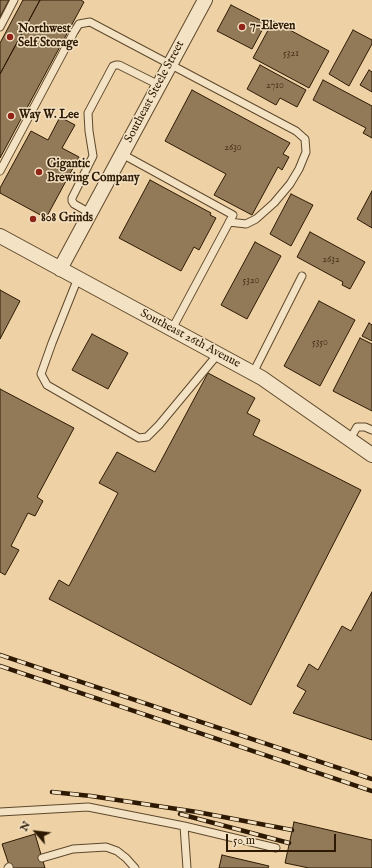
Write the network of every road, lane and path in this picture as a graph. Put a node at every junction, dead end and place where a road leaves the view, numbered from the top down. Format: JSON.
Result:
{"nodes":[{"id":1,"x":14,"y":0,"type":"edge"},
{"id":2,"x":205,"y":0,"type":"edge"},
{"id":3,"x":0,"y":27,"type":"edge"},
{"id":4,"x":170,"y":64,"type":"junction"},
{"id":5,"x":159,"y":85,"type":"junction"},
{"id":6,"x":122,"y":154,"type":"junction"},
{"id":7,"x":0,"y":171,"type":"edge"},
{"id":8,"x":90,"y":213,"type":"junction"},
{"id":9,"x":229,"y":222,"type":"junction"},
{"id":10,"x":0,"y":236,"type":"edge"},
{"id":11,"x":60,"y":269,"type":"junction"},
{"id":12,"x":302,"y":276,"type":"dead end"},
{"id":13,"x":78,"y":278,"type":"junction"},
{"id":14,"x":172,"y":329,"type":"junction"},
{"id":15,"x":218,"y":354,"type":"junction"},
{"id":16,"x":253,"y":373,"type":"junction"},
{"id":17,"x":372,"y":430,"type":"edge"},
{"id":18,"x":350,"y":440,"type":"junction"},
{"id":19,"x":372,"y":455,"type":"edge"},
{"id":20,"x":0,"y":812,"type":"edge"},
{"id":21,"x":184,"y":826,"type":"junction"},
{"id":22,"x":276,"y":848,"type":"dead end"},
{"id":23,"x":42,"y":858,"type":"dead end"},
{"id":24,"x":135,"y":868,"type":"edge"},
{"id":25,"x":187,"y":868,"type":"edge"}],
"edges":[{"from":1,"to":3,"type":"lane"},
{"from":2,"to":4,"type":"street","name":"Southeast Steele Street"},
{"from":4,"to":5,"type":"street","name":"Southeast Steele Street"},
{"from":4,"to":7,"type":"lane"},
{"from":4,"to":9,"type":"lane"},
{"from":5,"to":6,"type":"street","name":"Southeast Steele Street"},
{"from":5,"to":8,"type":"lane"},
{"from":6,"to":8,"type":"street","name":"Southeast Steele Street"},
{"from":6,"to":9,"type":"lane"},
{"from":8,"to":11,"type":"street","name":"Southeast Steele Street"},
{"from":9,"to":14,"type":"lane"},
{"from":10,"to":11,"type":"street","name":"Southeast 26th Avenue"},
{"from":11,"to":13,"type":"street","name":"Southeast 26th Avenue"},
{"from":12,"to":16,"type":"lane"},
{"from":13,"to":14,"type":"street","name":"Southeast 26th Avenue"},
{"from":13,"to":15,"type":"lane"},
{"from":14,"to":15,"type":"street","name":"Southeast 26th Avenue"},
{"from":15,"to":16,"type":"street","name":"Southeast 26th Avenue"},
{"from":16,"to":18,"type":"street","name":"Southeast 26th Avenue"},
{"from":17,"to":18,"type":"lane"},
{"from":18,"to":19,"type":"street","name":"Southeast 26th Avenue"},
{"from":20,"to":21,"type":"lane"},
{"from":21,"to":22,"type":"lane"},
{"from":21,"to":25,"type":"lane"},
{"from":23,"to":24,"type":"lane"}]}
